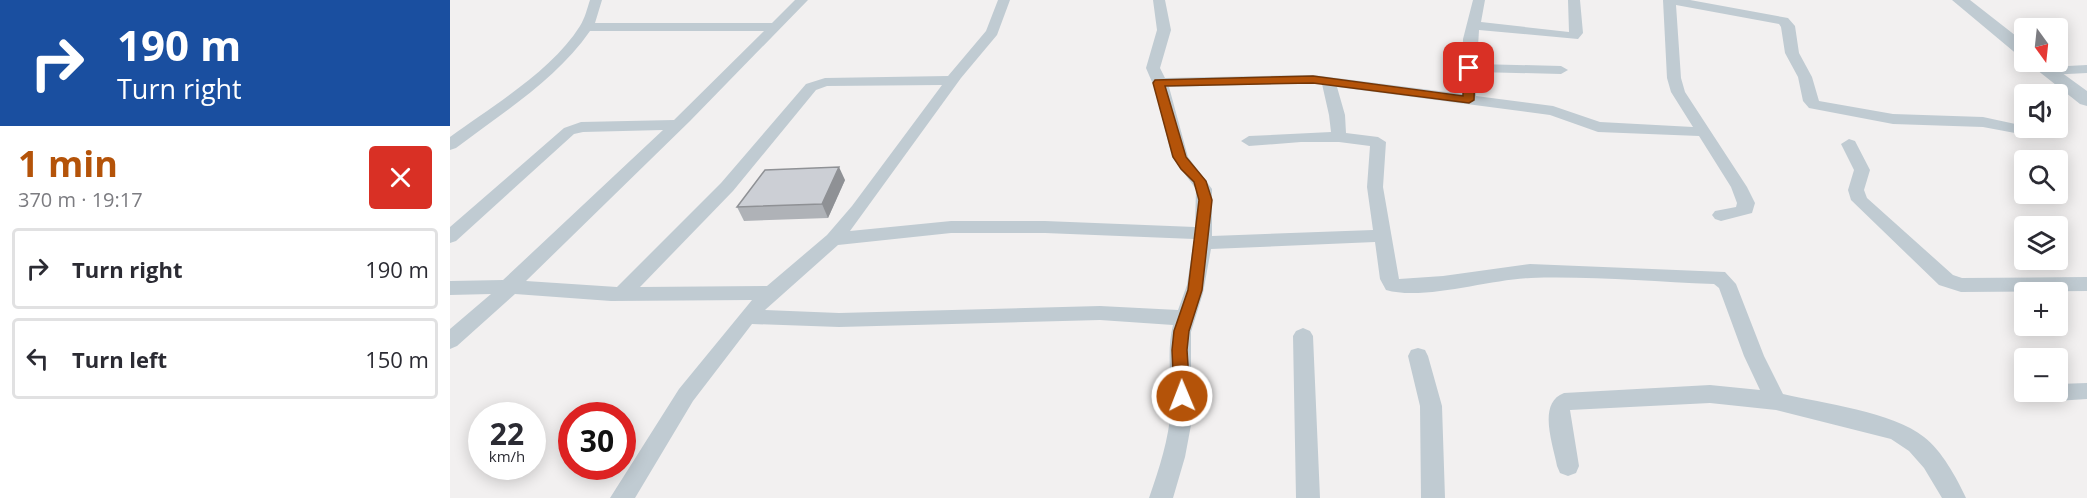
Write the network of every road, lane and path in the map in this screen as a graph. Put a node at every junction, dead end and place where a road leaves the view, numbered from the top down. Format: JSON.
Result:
{"nodes":[{"id":1,"x":596,"y":0,"type":"edge"},
{"id":2,"x":802,"y":0,"type":"edge"},
{"id":3,"x":1004,"y":0,"type":"edge"},
{"id":4,"x":1160,"y":0,"type":"edge"},
{"id":5,"x":1479,"y":0,"type":"edge"},
{"id":6,"x":1574,"y":0,"type":"edge"},
{"id":7,"x":1669,"y":0,"type":"edge"},
{"id":8,"x":1960,"y":0,"type":"edge"},
{"id":9,"x":1472,"y":25,"type":"junction"},
{"id":10,"x":586,"y":27,"type":"junction"},
{"id":11,"x":777,"y":27,"type":"junction"},
{"id":12,"x":2014,"y":43,"type":"edge"},
{"id":13,"x":1469,"y":68,"type":"junction"},
{"id":14,"x":2068,"y":68,"type":"edge"},
{"id":15,"x":2087,"y":69,"type":"edge"},
{"id":16,"x":1561,"y":70,"type":"dead end"},
{"id":17,"x":2050,"y":72,"type":"edge"},
{"id":18,"x":952,"y":80,"type":"junction"},
{"id":19,"x":1328,"y":81,"type":"junction"},
{"id":20,"x":1159,"y":83,"type":"junction"},
{"id":21,"x":1469,"y":100,"type":"junction"},
{"id":22,"x":2087,"y":100,"type":"edge"},
{"id":23,"x":678,"y":126,"type":"junction"},
{"id":24,"x":2014,"y":128,"type":"edge"},
{"id":25,"x":1703,"y":132,"type":"junction"},
{"id":26,"x":1339,"y":137,"type":"junction"},
{"id":27,"x":1249,"y":141,"type":"dead end"},
{"id":28,"x":1849,"y":144,"type":"dead end"},
{"id":29,"x":450,"y":145,"type":"edge"},
{"id":30,"x":1721,"y":215,"type":"dead end"},
{"id":31,"x":1382,"y":231,"type":"junction"},
{"id":32,"x":450,"y":237,"type":"edge"},
{"id":33,"x":1201,"y":238,"type":"junction"},
{"id":34,"x":833,"y":239,"type":"junction"},
{"id":35,"x":2087,"y":284,"type":"edge"},
{"id":36,"x":509,"y":287,"type":"junction"},
{"id":37,"x":450,"y":288,"type":"edge"},
{"id":38,"x":771,"y":293,"type":"junction"},
{"id":39,"x":622,"y":294,"type":"junction"},
{"id":40,"x":747,"y":317,"type":"junction"},
{"id":41,"x":1185,"y":318,"type":"junction"},
{"id":42,"x":1303,"y":336,"type":"dead end"},
{"id":43,"x":450,"y":341,"type":"edge"},
{"id":44,"x":1418,"y":356,"type":"dead end"},
{"id":45,"x":2087,"y":391,"type":"edge"},
{"id":46,"x":2068,"y":392,"type":"edge"},
{"id":47,"x":1776,"y":401,"type":"junction"},
{"id":48,"x":1568,"y":466,"type":"dead end"},
{"id":49,"x":622,"y":498,"type":"edge"},
{"id":50,"x":1161,"y":498,"type":"edge"},
{"id":51,"x":1308,"y":498,"type":"edge"},
{"id":52,"x":1433,"y":498,"type":"edge"},
{"id":53,"x":1954,"y":498,"type":"edge"}],
"edges":[{"from":1,"to":10,"type":"street"},
{"from":2,"to":11,"type":"street"},
{"from":3,"to":18,"type":"street"},
{"from":4,"to":20,"type":"street"},
{"from":5,"to":9,"type":"street"},
{"from":6,"to":9,"type":"street"},
{"from":7,"to":24,"type":"street"},
{"from":7,"to":25,"type":"street"},
{"from":8,"to":12,"type":"street"},
{"from":9,"to":13,"type":"street"},
{"from":10,"to":11,"type":"street"},
{"from":10,"to":29,"type":"street"},
{"from":11,"to":23,"type":"street"},
{"from":13,"to":16,"type":"street"},
{"from":13,"to":21,"type":"street"},
{"from":14,"to":15,"type":"street"},
{"from":17,"to":22,"type":"street"},
{"from":18,"to":34,"type":"street"},
{"from":18,"to":39,"type":"street"},
{"from":19,"to":20,"type":"street"},
{"from":19,"to":21,"type":"street"},
{"from":19,"to":26,"type":"street"},
{"from":20,"to":33,"type":"street"},
{"from":21,"to":25,"type":"street"},
{"from":23,"to":32,"type":"street"},
{"from":23,"to":36,"type":"street"},
{"from":25,"to":30,"type":"street"},
{"from":26,"to":27,"type":"street"},
{"from":26,"to":31,"type":"street"},
{"from":28,"to":35,"type":"street"},
{"from":31,"to":33,"type":"street"},
{"from":31,"to":47,"type":"street"},
{"from":33,"to":34,"type":"street"},
{"from":33,"to":41,"type":"street"},
{"from":34,"to":38,"type":"street"},
{"from":36,"to":37,"type":"street"},
{"from":36,"to":39,"type":"street"},
{"from":36,"to":43,"type":"street"},
{"from":38,"to":39,"type":"street"},
{"from":38,"to":40,"type":"street"},
{"from":40,"to":41,"type":"street"},
{"from":40,"to":49,"type":"street"},
{"from":41,"to":50,"type":"street"},
{"from":42,"to":51,"type":"street"},
{"from":44,"to":52,"type":"street"},
{"from":45,"to":46,"type":"street"},
{"from":47,"to":48,"type":"street"},
{"from":47,"to":53,"type":"street"}]}
